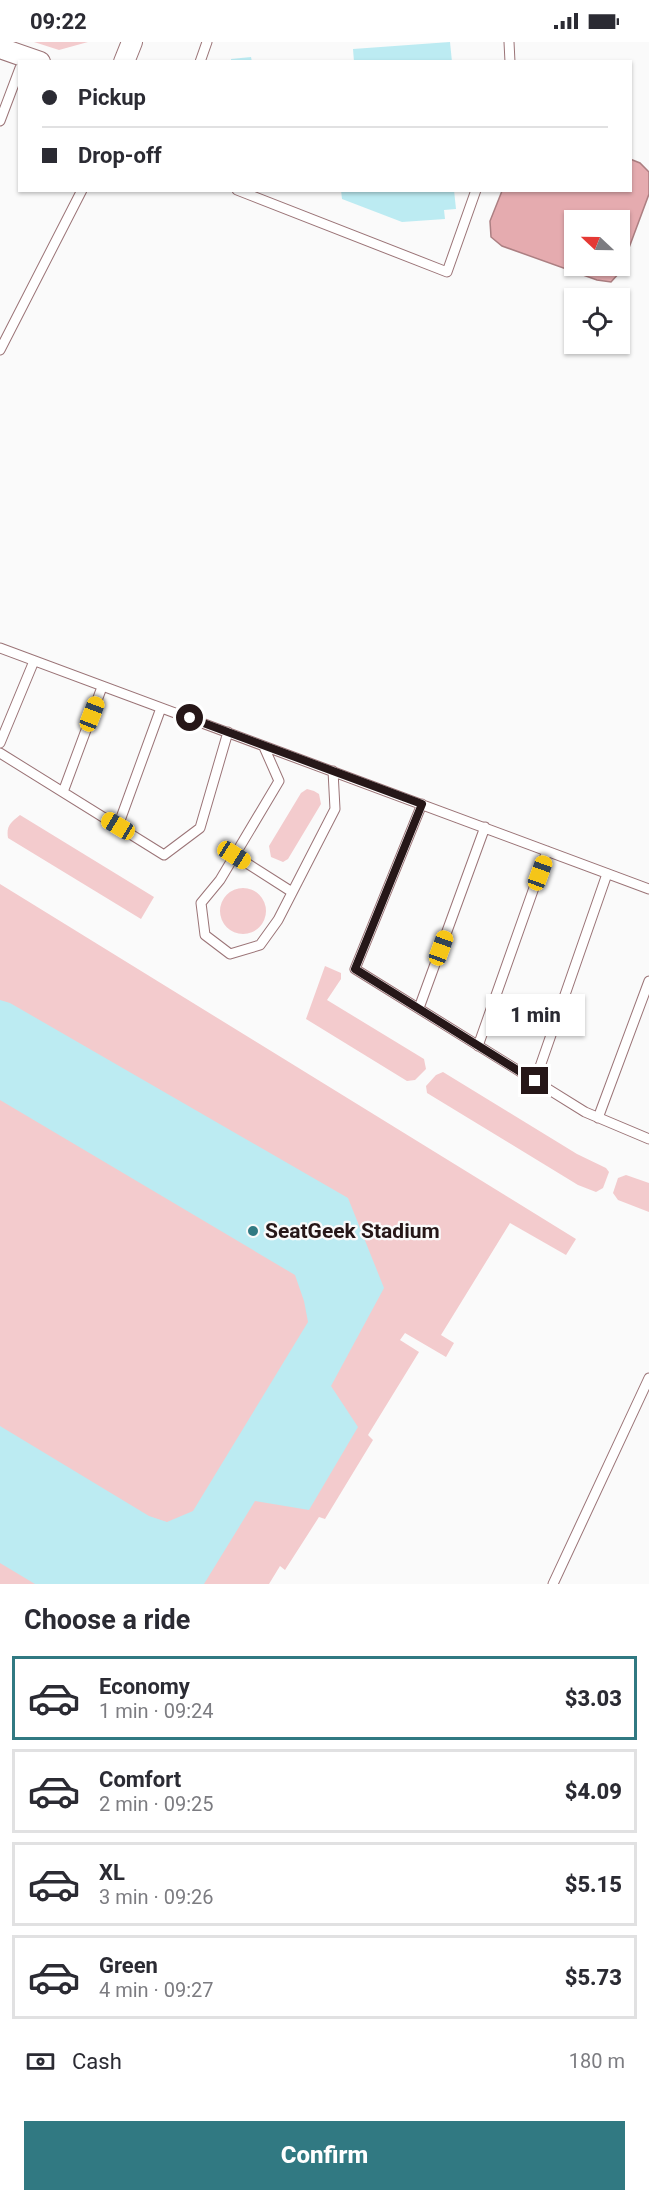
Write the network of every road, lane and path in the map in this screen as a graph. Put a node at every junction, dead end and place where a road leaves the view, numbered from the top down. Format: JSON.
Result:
{"nodes":[{"id":1,"x":132,"y":42,"type":"edge"},
{"id":2,"x":207,"y":42,"type":"edge"},
{"id":3,"x":509,"y":42,"type":"edge"},
{"id":4,"x":0,"y":48,"type":"edge"},
{"id":5,"x":22,"y":60,"type":"edge"},
{"id":6,"x":125,"y":60,"type":"edge"},
{"id":7,"x":201,"y":60,"type":"edge"},
{"id":8,"x":510,"y":60,"type":"edge"},
{"id":9,"x":18,"y":80,"type":"edge"},
{"id":10,"x":0,"y":121,"type":"edge"},
{"id":11,"x":81,"y":192,"type":"edge"},
{"id":12,"x":242,"y":192,"type":"edge"},
{"id":13,"x":475,"y":192,"type":"edge"},
{"id":14,"x":0,"y":350,"type":"edge"},
{"id":15,"x":0,"y":648,"type":"edge"},
{"id":16,"x":34,"y":661,"type":"junction"},
{"id":17,"x":102,"y":687,"type":"junction"},
{"id":18,"x":161,"y":708,"type":"junction"},
{"id":19,"x":228,"y":732,"type":"junction"},
{"id":20,"x":0,"y":743,"type":"edge"},
{"id":21,"x":264,"y":747,"type":"junction"},
{"id":22,"x":0,"y":753,"type":"edge"},
{"id":23,"x":333,"y":771,"type":"junction"},
{"id":24,"x":63,"y":792,"type":"junction"},
{"id":25,"x":422,"y":804,"type":"junction"},
{"id":26,"x":118,"y":826,"type":"junction"},
{"id":27,"x":485,"y":828,"type":"junction"},
{"id":28,"x":548,"y":851,"type":"junction"},
{"id":29,"x":234,"y":855,"type":"junction"},
{"id":30,"x":607,"y":873,"type":"junction"},
{"id":31,"x":649,"y":889,"type":"edge"},
{"id":32,"x":292,"y":892,"type":"junction"},
{"id":33,"x":649,"y":981,"type":"edge"},
{"id":34,"x":418,"y":1008,"type":"junction"},
{"id":35,"x":478,"y":1046,"type":"junction"},
{"id":36,"x":535,"y":1081,"type":"junction"},
{"id":37,"x":598,"y":1118,"type":"junction"},
{"id":38,"x":649,"y":1139,"type":"edge"},
{"id":39,"x":649,"y":1378,"type":"edge"},
{"id":40,"x":553,"y":1584,"type":"edge"}],
"edges":[{"from":1,"to":6,"type":"street"},
{"from":2,"to":7,"type":"lane"},
{"from":3,"to":8,"type":"lane"},
{"from":4,"to":5,"type":"street"},
{"from":9,"to":10,"type":"lane"},
{"from":11,"to":14,"type":"lane"},
{"from":12,"to":13,"type":"lane"},
{"from":15,"to":16,"type":"lane"},
{"from":16,"to":17,"type":"lane"},
{"from":16,"to":20,"type":"lane"},
{"from":17,"to":18,"type":"lane"},
{"from":17,"to":24,"type":"lane"},
{"from":18,"to":19,"type":"lane"},
{"from":18,"to":26,"type":"lane"},
{"from":19,"to":21,"type":"lane"},
{"from":19,"to":26,"type":"lane"},
{"from":21,"to":23,"type":"lane"},
{"from":21,"to":29,"type":"lane"},
{"from":22,"to":24,"type":"lane"},
{"from":23,"to":25,"type":"lane"},
{"from":23,"to":32,"type":"lane"},
{"from":24,"to":26,"type":"lane"},
{"from":25,"to":27,"type":"lane"},
{"from":25,"to":34,"type":"lane"},
{"from":27,"to":28,"type":"lane"},
{"from":27,"to":34,"type":"lane"},
{"from":28,"to":30,"type":"lane"},
{"from":28,"to":35,"type":"lane"},
{"from":29,"to":32,"type":"lane"},
{"from":29,"to":32,"type":"lane"},
{"from":30,"to":31,"type":"lane"},
{"from":30,"to":36,"type":"lane"},
{"from":33,"to":37,"type":"lane"},
{"from":34,"to":35,"type":"lane"},
{"from":35,"to":36,"type":"lane"},
{"from":36,"to":37,"type":"lane"},
{"from":37,"to":38,"type":"lane"},
{"from":39,"to":40,"type":"lane"}]}
